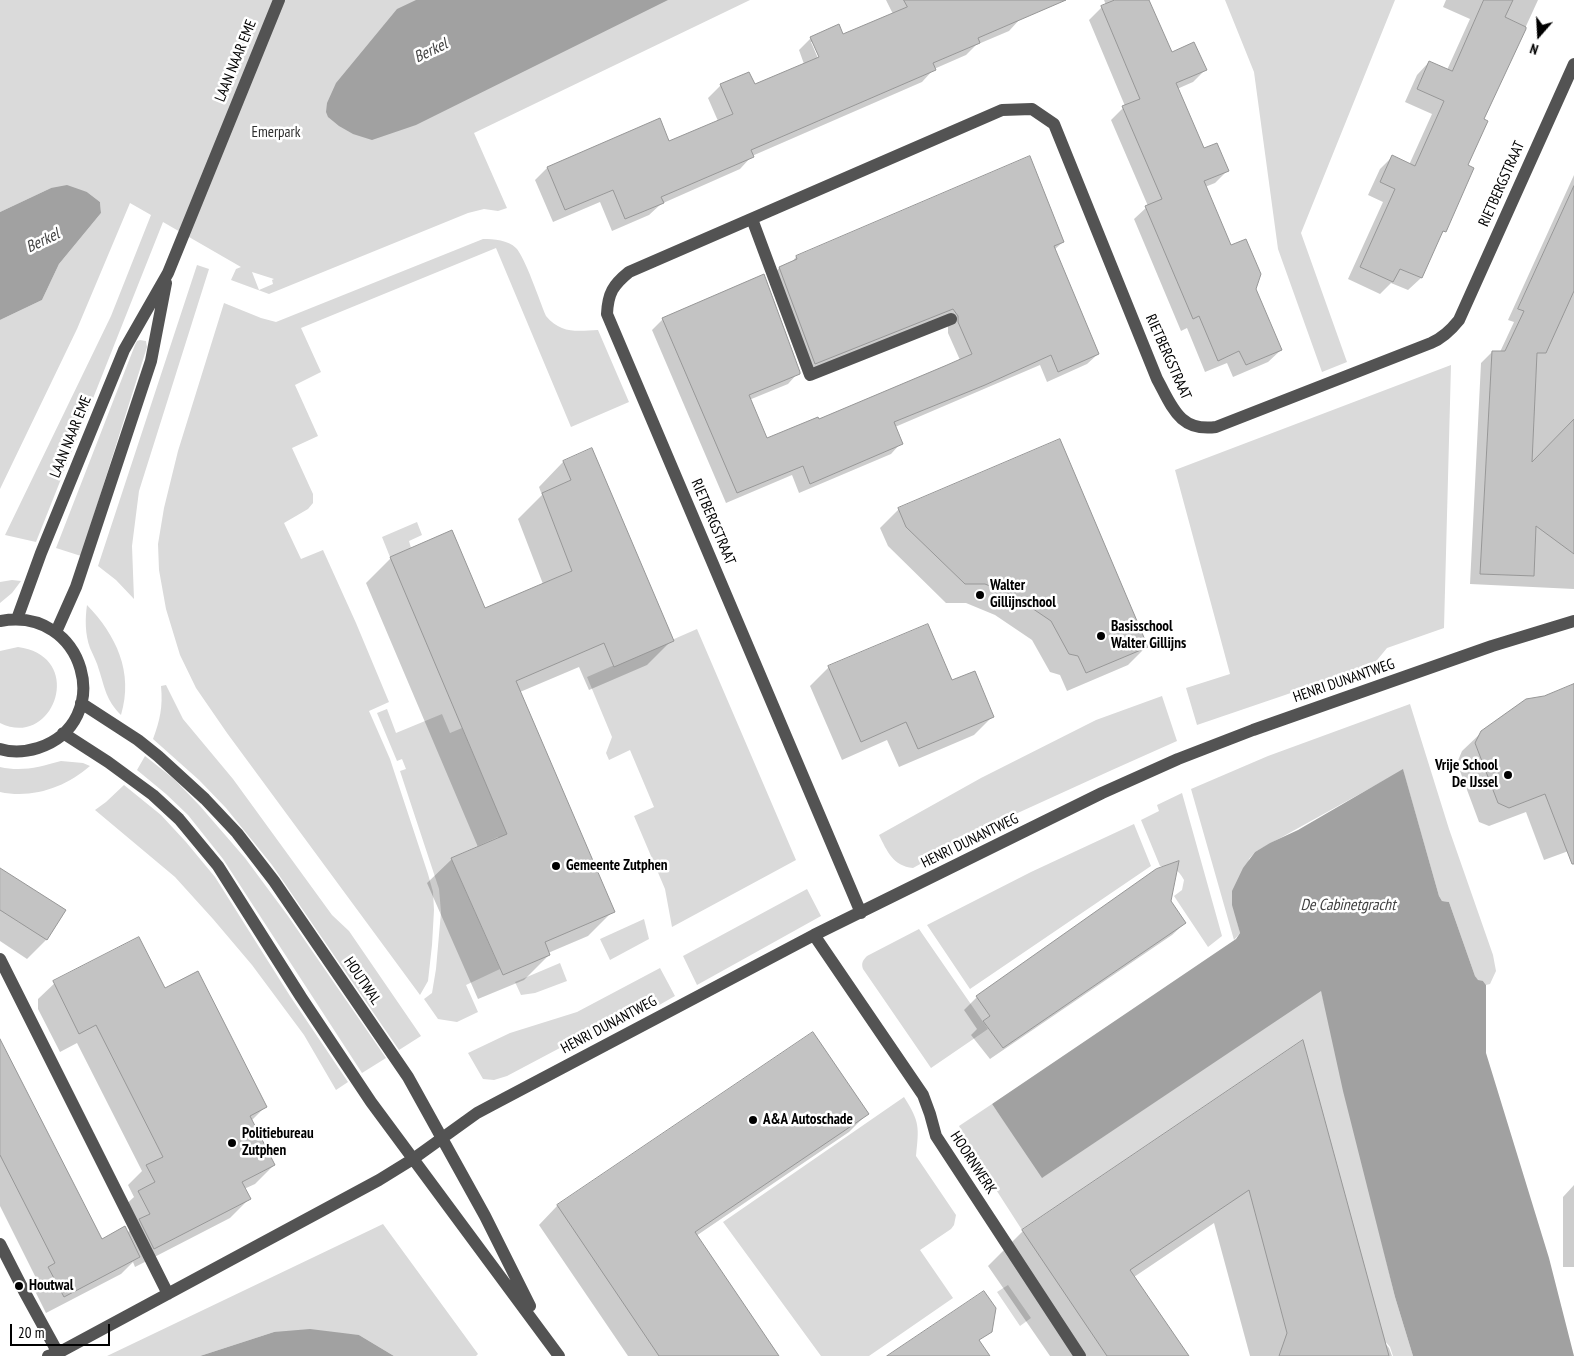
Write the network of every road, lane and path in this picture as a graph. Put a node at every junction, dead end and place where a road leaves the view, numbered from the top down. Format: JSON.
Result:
{"nodes":[{"id":1,"x":280,"y":0,"type":"edge"},
{"id":2,"x":1574,"y":64,"type":"edge"},
{"id":3,"x":752,"y":219,"type":"junction"},
{"id":4,"x":168,"y":273,"type":"junction"},
{"id":5,"x":951,"y":319,"type":"dead end"},
{"id":6,"x":17,"y":619,"type":"junction"},
{"id":7,"x":0,"y":621,"type":"edge"},
{"id":8,"x":1574,"y":621,"type":"edge"},
{"id":9,"x":56,"y":632,"type":"junction"},
{"id":10,"x":81,"y":703,"type":"junction"},
{"id":11,"x":63,"y":733,"type":"junction"},
{"id":12,"x":0,"y":749,"type":"edge"},
{"id":13,"x":861,"y":913,"type":"junction"},
{"id":14,"x":814,"y":935,"type":"junction"},
{"id":15,"x":0,"y":959,"type":"edge"},
{"id":16,"x":442,"y":1138,"type":"junction"},
{"id":17,"x":413,"y":1159,"type":"junction"},
{"id":18,"x":0,"y":1244,"type":"edge"},
{"id":19,"x":168,"y":1294,"type":"junction"},
{"id":20,"x":544,"y":1335,"type":"junction"},
{"id":21,"x":53,"y":1354,"type":"edge"},
{"id":22,"x":559,"y":1356,"type":"edge"},
{"id":23,"x":1080,"y":1356,"type":"edge"}],
"edges":[{"from":1,"to":4,"type":"street","name":"LAAN NAAR EME"},
{"from":2,"to":3,"type":"street","name":"RIETBERGSTRAAT"},
{"from":3,"to":5,"type":"street"},
{"from":3,"to":13,"type":"street","name":"RIETBERGSTRAAT"},
{"from":4,"to":6,"type":"street","name":"LAAN NAAR EME"},
{"from":4,"to":9,"type":"street","name":"LAAN NAAR EME"},
{"from":6,"to":7,"type":"street"},
{"from":6,"to":9,"type":"street"},
{"from":8,"to":13,"type":"street","name":"HENRI DUNANTWEG"},
{"from":9,"to":10,"type":"street"},
{"from":10,"to":11,"type":"street"},
{"from":10,"to":16,"type":"street","name":"HOUTWAL"},
{"from":11,"to":12,"type":"street"},
{"from":11,"to":17,"type":"street","name":"HOUTWAL"},
{"from":13,"to":14,"type":"street","name":"HENRI DUNANTWEG"},
{"from":14,"to":16,"type":"street","name":"HENRI DUNANTWEG"},
{"from":14,"to":23,"type":"street","name":"HOORNWERK"},
{"from":15,"to":19,"type":"street"},
{"from":16,"to":17,"type":"street","name":"HENRI DUNANTWEG"},
{"from":16,"to":20,"type":"street","name":"HOUTWAL"},
{"from":17,"to":19,"type":"street"},
{"from":17,"to":20,"type":"street","name":"HOUTWAL"},
{"from":18,"to":21,"type":"street"},
{"from":19,"to":21,"type":"street"},
{"from":20,"to":22,"type":"street","name":"HOUTWAL"}]}
